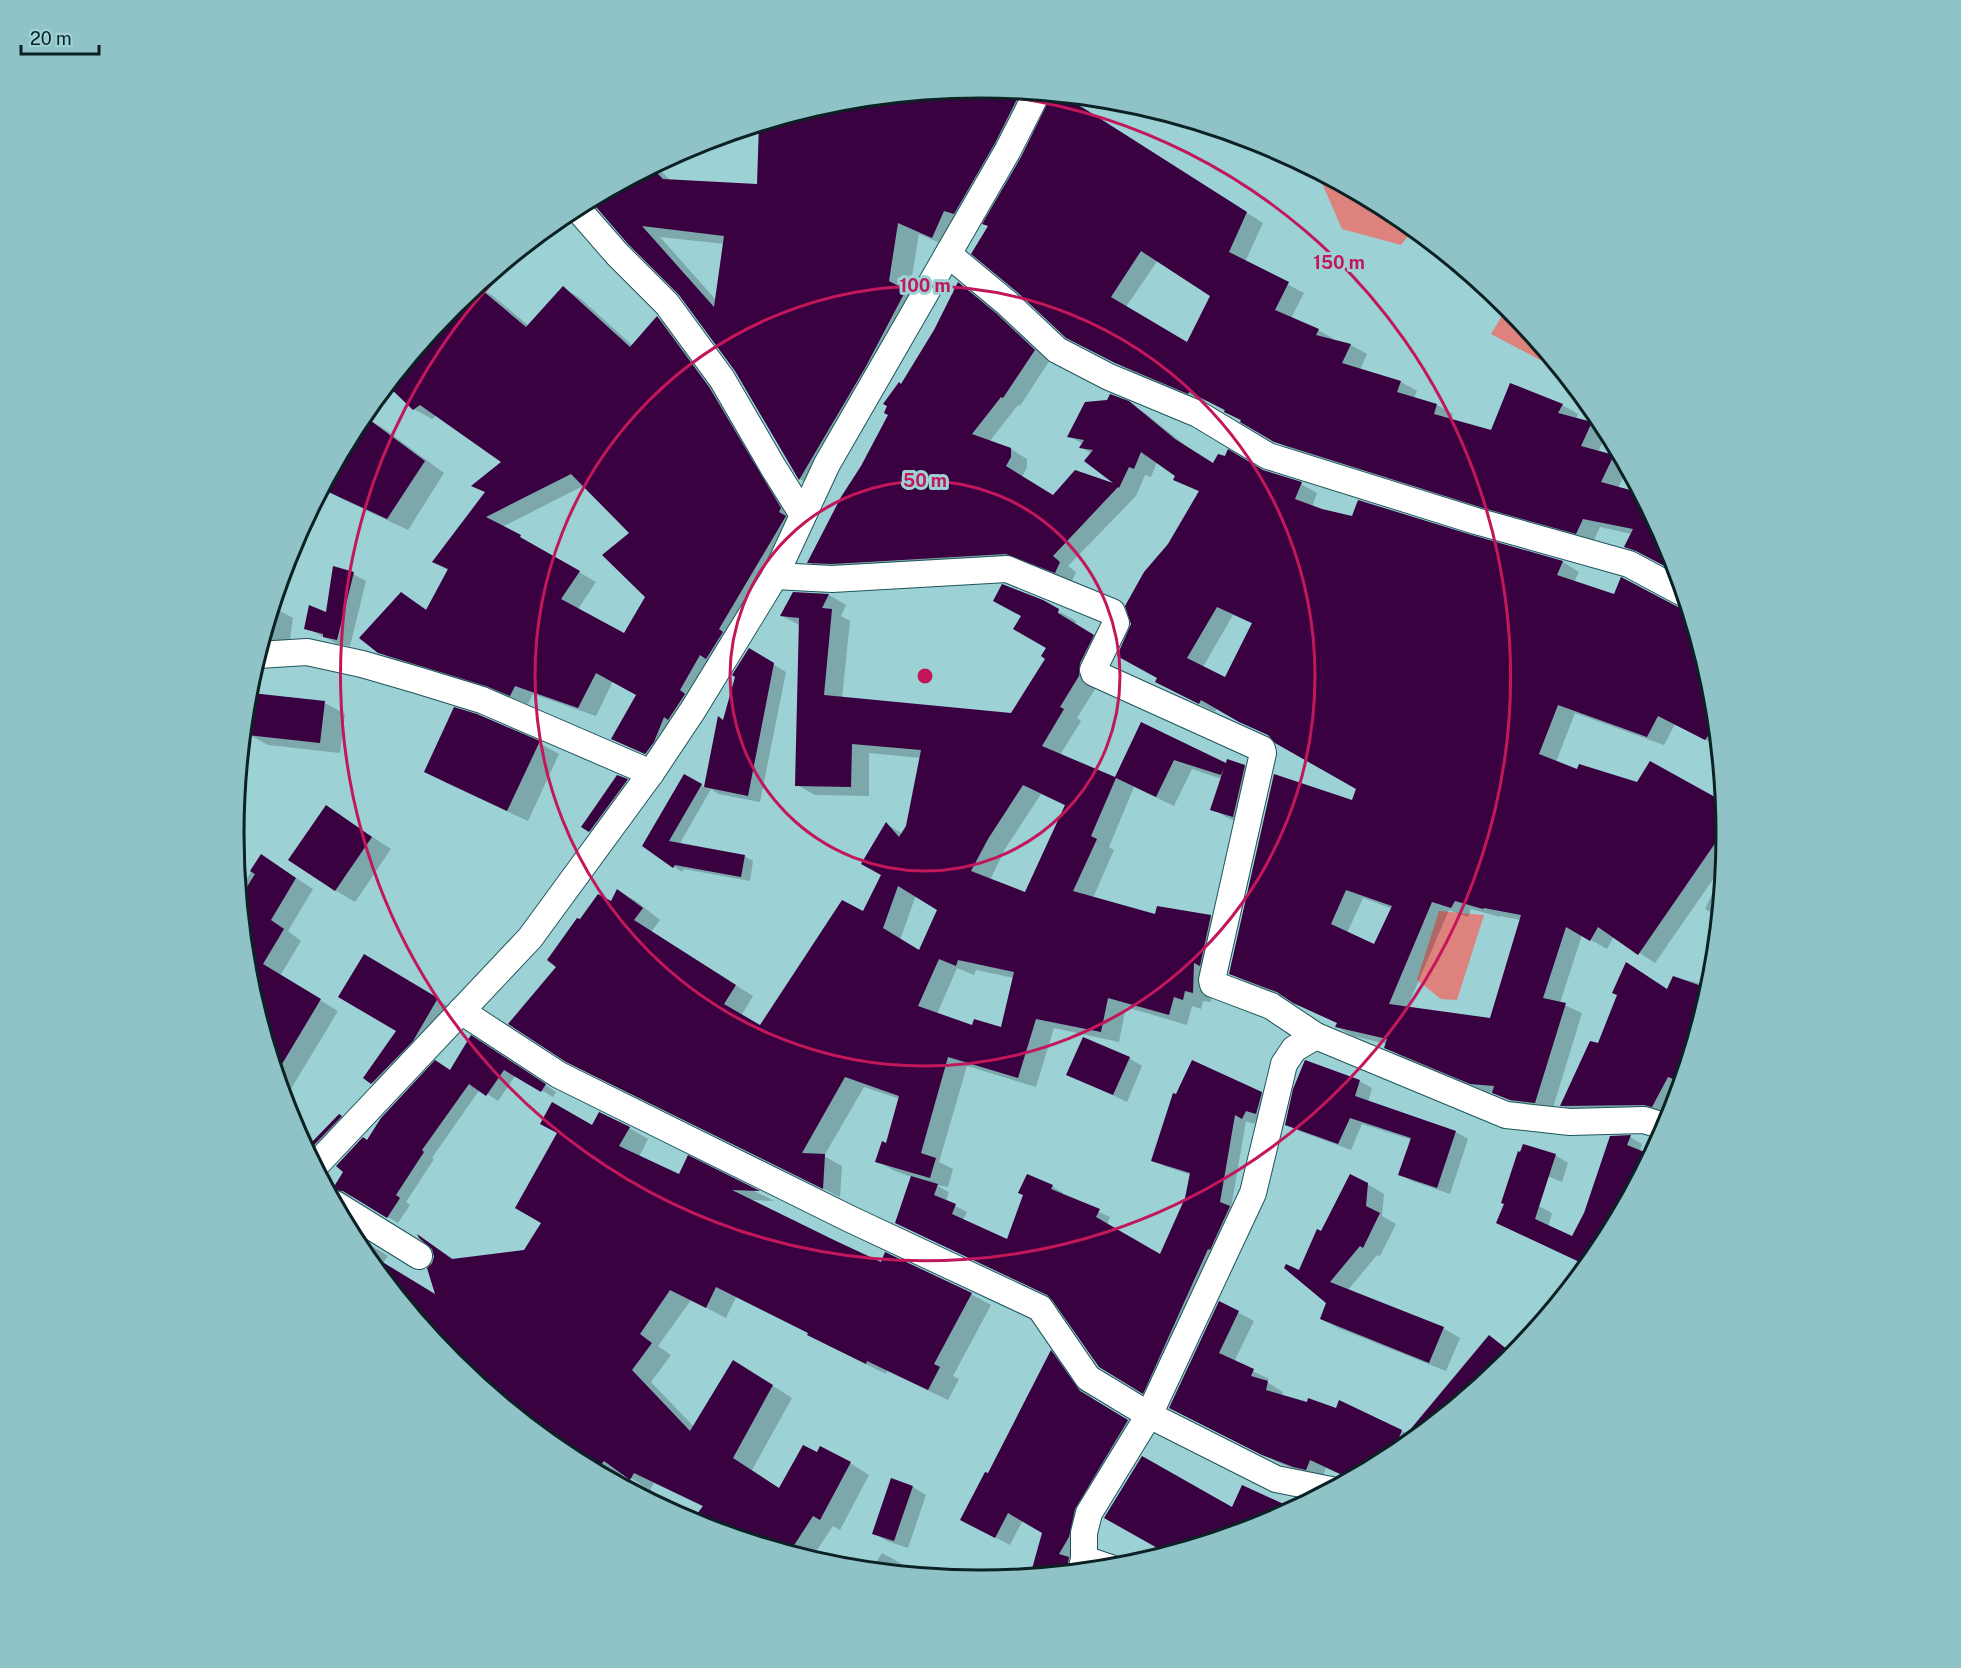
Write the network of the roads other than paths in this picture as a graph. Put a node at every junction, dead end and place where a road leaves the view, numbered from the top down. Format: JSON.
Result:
{"nodes":[{"id":1,"x":1034,"y":99,"type":"edge"},
{"id":2,"x":583,"y":215,"type":"edge"},
{"id":3,"x":948,"y":254,"type":"junction"},
{"id":4,"x":803,"y":515,"type":"junction"},
{"id":5,"x":775,"y":576,"type":"junction"},
{"id":6,"x":1675,"y":589,"type":"edge"},
{"id":7,"x":266,"y":654,"type":"edge"},
{"id":8,"x":651,"y":773,"type":"junction"},
{"id":9,"x":461,"y":1011,"type":"junction"},
{"id":10,"x":1316,"y":1036,"type":"junction"},
{"id":11,"x":1658,"y":1124,"type":"edge"},
{"id":12,"x":320,"y":1160,"type":"edge"},
{"id":13,"x":350,"y":1213,"type":"edge"},
{"id":14,"x":419,"y":1256,"type":"dead end"},
{"id":15,"x":1149,"y":1415,"type":"junction"},
{"id":16,"x":1320,"y":1488,"type":"edge"},
{"id":17,"x":1083,"y":1563,"type":"edge"}],
"edges":[{"from":1,"to":3,"type":"street"},
{"from":2,"to":4,"type":"street"},
{"from":3,"to":4,"type":"street"},
{"from":3,"to":6,"type":"street"},
{"from":4,"to":5,"type":"street"},
{"from":5,"to":8,"type":"street"},
{"from":5,"to":10,"type":"street"},
{"from":7,"to":8,"type":"street"},
{"from":8,"to":9,"type":"street"},
{"from":9,"to":12,"type":"street"},
{"from":9,"to":15,"type":"street"},
{"from":10,"to":11,"type":"street"},
{"from":10,"to":15,"type":"street"},
{"from":13,"to":14,"type":"street"},
{"from":15,"to":16,"type":"street"},
{"from":15,"to":17,"type":"street"}]}
